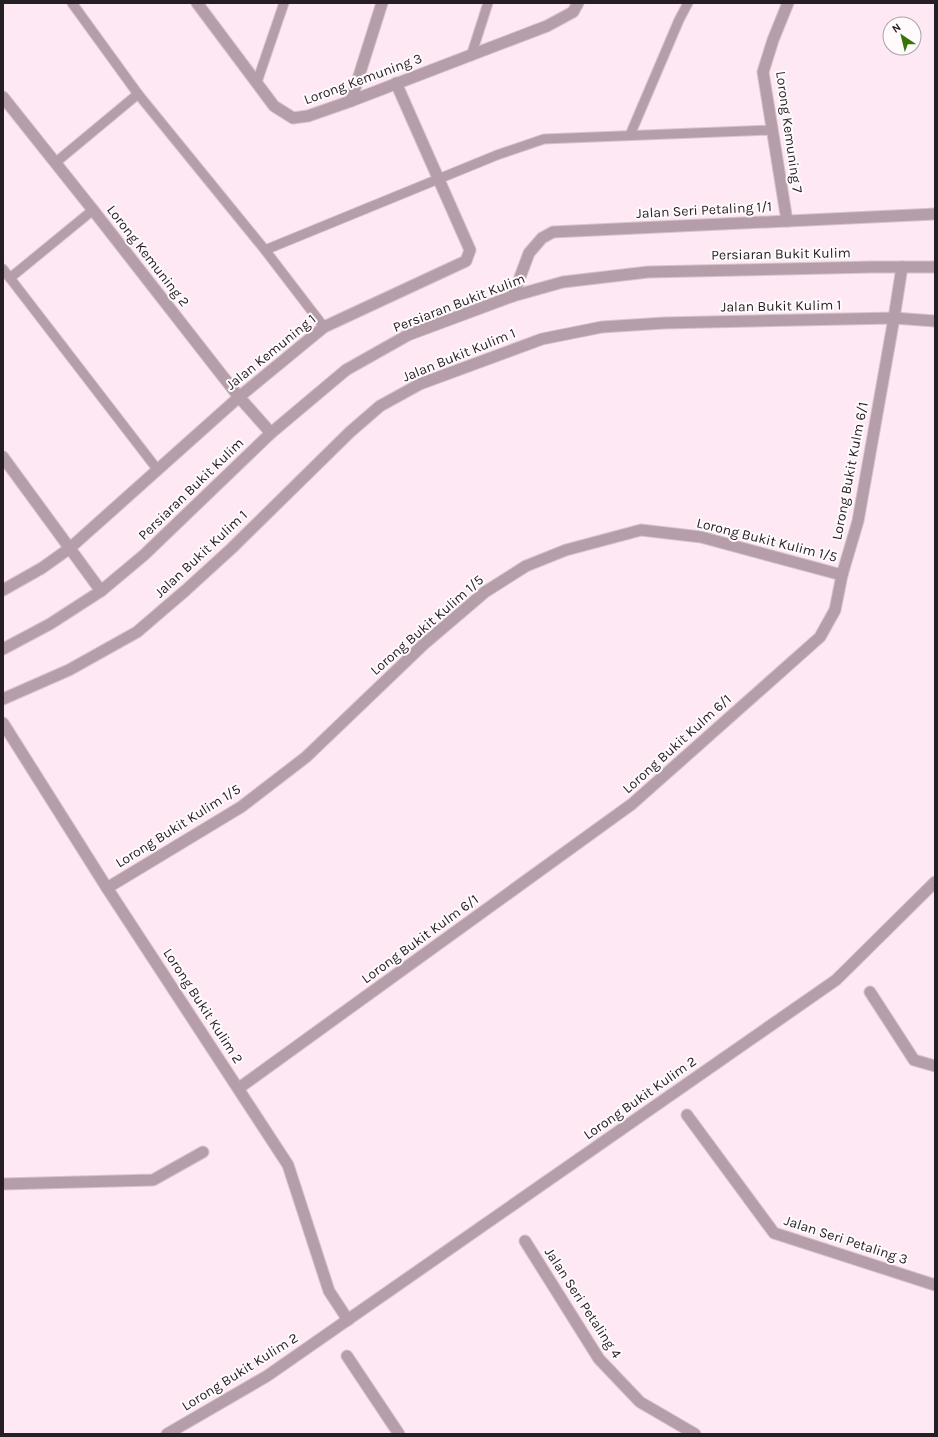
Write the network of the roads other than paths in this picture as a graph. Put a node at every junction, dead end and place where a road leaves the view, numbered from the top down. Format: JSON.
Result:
{"nodes":[{"id":1,"x":72,"y":3,"type":"edge"},
{"id":2,"x":197,"y":3,"type":"edge"},
{"id":3,"x":284,"y":3,"type":"edge"},
{"id":4,"x":382,"y":3,"type":"edge"},
{"id":5,"x":488,"y":3,"type":"edge"},
{"id":6,"x":578,"y":3,"type":"edge"},
{"id":7,"x":688,"y":3,"type":"edge"},
{"id":8,"x":788,"y":3,"type":"edge"},
{"id":9,"x":471,"y":56,"type":"junction"},
{"id":10,"x":257,"y":82,"type":"junction"},
{"id":11,"x":396,"y":83,"type":"junction"},
{"id":12,"x":138,"y":94,"type":"junction"},
{"id":13,"x":3,"y":97,"type":"edge"},
{"id":14,"x":351,"y":101,"type":"junction"},
{"id":15,"x":772,"y":130,"type":"junction"},
{"id":16,"x":630,"y":135,"type":"junction"},
{"id":17,"x":55,"y":163,"type":"junction"},
{"id":18,"x":440,"y":179,"type":"junction"},
{"id":19,"x":93,"y":210,"type":"junction"},
{"id":20,"x":935,"y":214,"type":"edge"},
{"id":21,"x":787,"y":221,"type":"junction"},
{"id":22,"x":264,"y":250,"type":"junction"},
{"id":23,"x":902,"y":267,"type":"junction"},
{"id":24,"x":935,"y":267,"type":"edge"},
{"id":25,"x":3,"y":269,"type":"edge"},
{"id":26,"x":10,"y":278,"type":"junction"},
{"id":27,"x":513,"y":296,"type":"junction"},
{"id":28,"x":894,"y":318,"type":"junction"},
{"id":29,"x":935,"y":320,"type":"edge"},
{"id":30,"x":324,"y":327,"type":"junction"},
{"id":31,"x":239,"y":397,"type":"junction"},
{"id":32,"x":271,"y":433,"type":"junction"},
{"id":33,"x":3,"y":457,"type":"edge"},
{"id":34,"x":157,"y":470,"type":"junction"},
{"id":35,"x":70,"y":548,"type":"junction"},
{"id":36,"x":842,"y":575,"type":"junction"},
{"id":37,"x":3,"y":590,"type":"edge"},
{"id":38,"x":101,"y":591,"type":"junction"},
{"id":39,"x":3,"y":649,"type":"edge"},
{"id":40,"x":3,"y":699,"type":"edge"},
{"id":41,"x":3,"y":723,"type":"edge"},
{"id":42,"x":935,"y":882,"type":"edge"},
{"id":43,"x":107,"y":888,"type":"junction"},
{"id":44,"x":870,"y":992,"type":"dead end"},
{"id":45,"x":935,"y":1066,"type":"edge"},
{"id":46,"x":239,"y":1088,"type":"junction"},
{"id":47,"x":687,"y":1115,"type":"dead end"},
{"id":48,"x":203,"y":1152,"type":"dead end"},
{"id":49,"x":3,"y":1184,"type":"edge"},
{"id":50,"x":524,"y":1241,"type":"dead end"},
{"id":51,"x":935,"y":1285,"type":"edge"},
{"id":52,"x":348,"y":1320,"type":"junction"},
{"id":53,"x":347,"y":1356,"type":"dead end"},
{"id":54,"x":167,"y":1434,"type":"edge"},
{"id":55,"x":399,"y":1434,"type":"edge"},
{"id":56,"x":696,"y":1434,"type":"edge"}],
"edges":[{"from":1,"to":12,"type":"lane"},
{"from":2,"to":10,"type":"street","name":"Lorong Kemuning 3"},
{"from":3,"to":10,"type":"lane"},
{"from":4,"to":14,"type":"street"},
{"from":5,"to":9,"type":"lane"},
{"from":6,"to":9,"type":"street","name":"Lorong Kemuning 3"},
{"from":7,"to":16,"type":"lane"},
{"from":8,"to":15,"type":"street","name":"Lorong Kemuning 7"},
{"from":9,"to":11,"type":"street","name":"Lorong Kemuning 3"},
{"from":10,"to":14,"type":"street","name":"Lorong Kemuning 3"},
{"from":11,"to":14,"type":"street","name":"Lorong Kemuning 3"},
{"from":11,"to":18,"type":"street","name":"Jalan Kemuning 1"},
{"from":12,"to":17,"type":"lane"},
{"from":12,"to":22,"type":"lane"},
{"from":13,"to":17,"type":"street","name":"Lorong Kemuning 2"},
{"from":15,"to":16,"type":"lane"},
{"from":15,"to":21,"type":"street","name":"Lorong Kemuning 7"},
{"from":16,"to":18,"type":"lane"},
{"from":17,"to":19,"type":"street","name":"Lorong Kemuning 2"},
{"from":18,"to":22,"type":"lane"},
{"from":18,"to":30,"type":"street","name":"Jalan Kemuning 1"},
{"from":19,"to":26,"type":"lane"},
{"from":19,"to":31,"type":"street","name":"Lorong Kemuning 2"},
{"from":20,"to":21,"type":"street","name":"Jalan Seri Petaling 1/1"},
{"from":21,"to":27,"type":"street","name":"Jalan Seri Petaling 1/1"},
{"from":22,"to":30,"type":"lane"},
{"from":23,"to":24,"type":"street","name":"Persiaran Bukit Kulim"},
{"from":23,"to":27,"type":"street","name":"Persiaran Bukit Kulim"},
{"from":23,"to":28,"type":"street","name":"Lorong Bukit Kulm 6/1"},
{"from":25,"to":26,"type":"lane"},
{"from":26,"to":34,"type":"lane"},
{"from":27,"to":32,"type":"street","name":"Persiaran Bukit Kulim"},
{"from":28,"to":29,"type":"street","name":"Jalan Bukit Kulim 1"},
{"from":28,"to":36,"type":"street","name":"Lorong Bukit Kulm 6/1"},
{"from":28,"to":40,"type":"street","name":"Jalan Bukit Kulim 1"},
{"from":30,"to":31,"type":"street","name":"Jalan Kemuning 1"},
{"from":31,"to":32,"type":"street","name":"Lorong Kemuning 2"},
{"from":31,"to":34,"type":"street","name":"Jalan Kemuning 1"},
{"from":32,"to":38,"type":"street","name":"Persiaran Bukit Kulim"},
{"from":33,"to":35,"type":"street"},
{"from":34,"to":35,"type":"street","name":"Jalan Kemuning 1"},
{"from":35,"to":37,"type":"street","name":"Jalan Kemuning 1"},
{"from":35,"to":38,"type":"street"},
{"from":36,"to":43,"type":"street","name":"Lorong Bukit Kulim 1/5"},
{"from":36,"to":46,"type":"street","name":"Lorong Bukit Kulm 6/1"},
{"from":38,"to":39,"type":"street","name":"Persiaran Bukit Kulim"},
{"from":41,"to":43,"type":"street","name":"Lorong Bukit Kulim 2"},
{"from":42,"to":52,"type":"street","name":"Lorong Bukit Kulim 2"},
{"from":43,"to":46,"type":"street","name":"Lorong Bukit Kulim 2"},
{"from":44,"to":45,"type":"street"},
{"from":46,"to":52,"type":"street","name":"Lorong Bukit Kulim 2"},
{"from":47,"to":51,"type":"street","name":"Jalan Seri Petaling 3"},
{"from":48,"to":49,"type":"street"},
{"from":50,"to":56,"type":"street","name":"Jalan Seri Petaling 4"},
{"from":52,"to":54,"type":"street","name":"Lorong Bukit Kulim 2"},
{"from":53,"to":55,"type":"street"}]}
